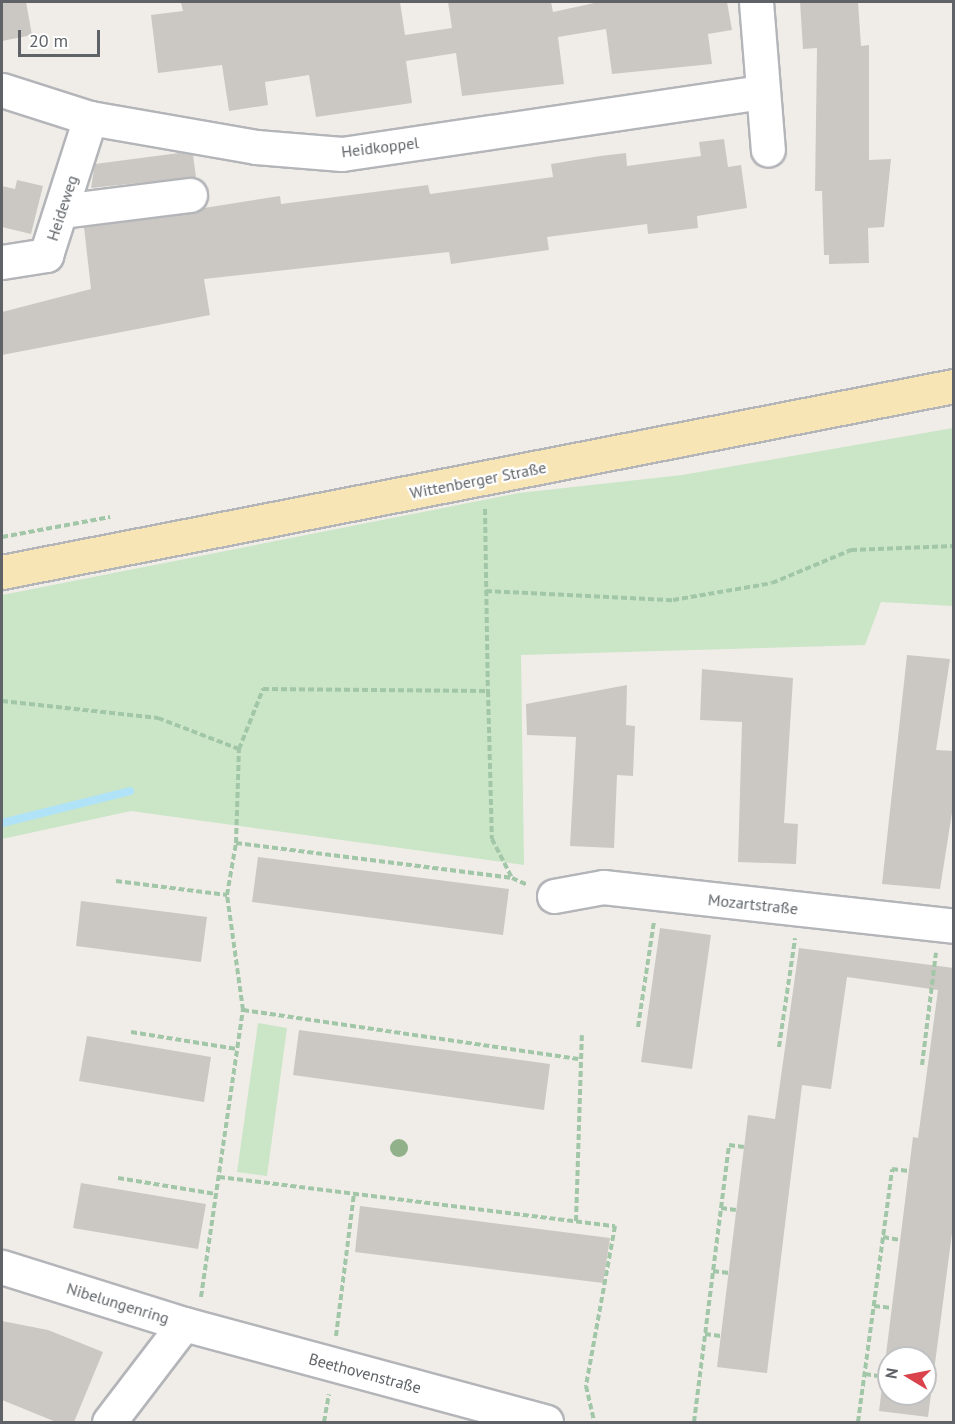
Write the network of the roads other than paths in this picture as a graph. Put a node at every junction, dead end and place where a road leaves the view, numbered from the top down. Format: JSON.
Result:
{"nodes":[{"id":1,"x":756,"y":2,"type":"edge"},
{"id":2,"x":2,"y":90,"type":"edge"},
{"id":3,"x":762,"y":92,"type":"junction"},
{"id":4,"x":90,"y":118,"type":"junction"},
{"id":5,"x":768,"y":150,"type":"dead end"},
{"id":6,"x":190,"y":195,"type":"dead end"},
{"id":7,"x":62,"y":211,"type":"junction"},
{"id":8,"x":2,"y":262,"type":"edge"},
{"id":9,"x":954,"y":386,"type":"edge"},
{"id":10,"x":2,"y":572,"type":"edge"},
{"id":11,"x":554,"y":896,"type":"road end"},
{"id":12,"x":946,"y":925,"type":"edge"},
{"id":13,"x":2,"y":1267,"type":"edge"},
{"id":14,"x":184,"y":1324,"type":"junction"},
{"id":15,"x":109,"y":1422,"type":"edge"},
{"id":16,"x":546,"y":1422,"type":"edge"}],
"edges":[{"from":1,"to":3,"type":"street"},
{"from":2,"to":4,"type":"street","name":"Heidkoppel"},
{"from":3,"to":4,"type":"street","name":"Heidkoppel"},
{"from":3,"to":5,"type":"street"},
{"from":4,"to":7,"type":"street","name":"Heideweg"},
{"from":6,"to":7,"type":"street"},
{"from":7,"to":8,"type":"street","name":"Heideweg"},
{"from":9,"to":10,"type":"main road","name":"Wittenberger Straße"},
{"from":11,"to":12,"type":"street","name":"Mozartstraße"},
{"from":13,"to":14,"type":"street","name":"Nibelungenring"},
{"from":14,"to":15,"type":"street","name":"Nibelungenring"},
{"from":14,"to":16,"type":"street","name":"Beethovenstraße"}]}
